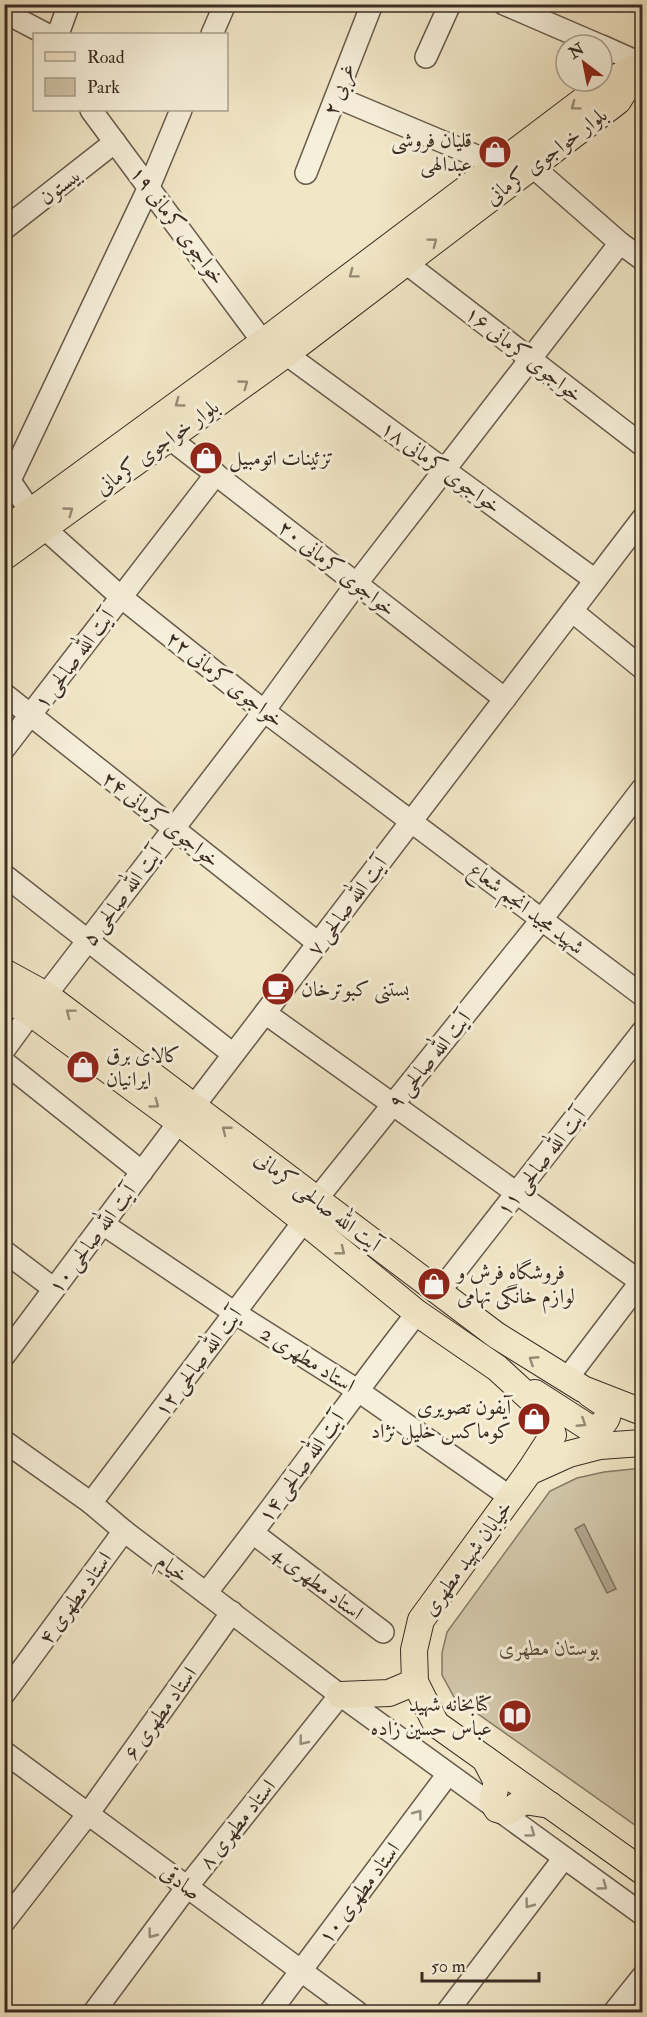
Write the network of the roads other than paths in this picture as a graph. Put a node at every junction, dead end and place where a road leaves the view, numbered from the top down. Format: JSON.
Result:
{"nodes":[{"id":1,"x":69,"y":4,"type":"edge"},
{"id":2,"x":225,"y":4,"type":"edge"},
{"id":3,"x":372,"y":4,"type":"edge"},
{"id":4,"x":450,"y":4,"type":"edge"},
{"id":5,"x":505,"y":5,"type":"edge"},
{"id":6,"x":4,"y":12,"type":"edge"},
{"id":7,"x":44,"y":33,"type":"edge"},
{"id":8,"x":58,"y":33,"type":"edge"},
{"id":9,"x":212,"y":33,"type":"edge"},
{"id":10,"x":570,"y":33,"type":"edge"},
{"id":11,"x":614,"y":52,"type":"edge"},
{"id":12,"x":426,"y":57,"type":"dead end"},
{"id":13,"x":642,"y":63,"type":"edge"},
{"id":14,"x":336,"y":97,"type":"junction"},
{"id":15,"x":92,"y":111,"type":"edge"},
{"id":16,"x":181,"y":111,"type":"edge"},
{"id":17,"x":115,"y":142,"type":"junction"},
{"id":18,"x":498,"y":165,"type":"junction"},
{"id":19,"x":532,"y":166,"type":"junction"},
{"id":20,"x":306,"y":173,"type":"dead end"},
{"id":21,"x":149,"y":187,"type":"junction"},
{"id":22,"x":4,"y":229,"type":"edge"},
{"id":23,"x":620,"y":243,"type":"junction"},
{"id":24,"x":642,"y":259,"type":"edge"},
{"id":25,"x":406,"y":263,"type":"junction"},
{"id":26,"x":263,"y":342,"type":"junction"},
{"id":27,"x":286,"y":354,"type":"junction"},
{"id":28,"x":531,"y":358,"type":"junction"},
{"id":29,"x":169,"y":438,"type":"junction"},
{"id":30,"x":642,"y":445,"type":"edge"},
{"id":31,"x":445,"y":471,"type":"junction"},
{"id":32,"x":216,"y":474,"type":"junction"},
{"id":33,"x":7,"y":476,"type":"edge"},
{"id":34,"x":642,"y":519,"type":"edge"},
{"id":35,"x":38,"y":520,"type":"junction"},
{"id":36,"x":4,"y":531,"type":"edge"},
{"id":37,"x":4,"y":557,"type":"edge"},
{"id":38,"x":595,"y":580,"type":"junction"},
{"id":39,"x":357,"y":584,"type":"junction"},
{"id":40,"x":121,"y":597,"type":"junction"},
{"id":41,"x":572,"y":611,"type":"junction"},
{"id":42,"x":642,"y":668,"type":"edge"},
{"id":43,"x":4,"y":694,"type":"edge"},
{"id":44,"x":505,"y":699,"type":"junction"},
{"id":45,"x":264,"y":711,"type":"junction"},
{"id":46,"x":31,"y":715,"type":"junction"},
{"id":47,"x":4,"y":749,"type":"edge"},
{"id":48,"x":642,"y":789,"type":"edge"},
{"id":49,"x":411,"y":821,"type":"junction"},
{"id":50,"x":173,"y":828,"type":"junction"},
{"id":51,"x":4,"y":875,"type":"edge"},
{"id":52,"x":542,"y":919,"type":"junction"},
{"id":53,"x":88,"y":940,"type":"junction"},
{"id":54,"x":318,"y":943,"type":"junction"},
{"id":55,"x":4,"y":972,"type":"edge"},
{"id":56,"x":642,"y":994,"type":"edge"},
{"id":57,"x":4,"y":998,"type":"edge"},
{"id":58,"x":38,"y":1004,"type":"junction"},
{"id":59,"x":265,"y":1013,"type":"junction"},
{"id":60,"x":642,"y":1032,"type":"edge"},
{"id":61,"x":4,"y":1050,"type":"edge"},
{"id":62,"x":233,"y":1054,"type":"junction"},
{"id":63,"x":4,"y":1062,"type":"edge"},
{"id":64,"x":393,"y":1104,"type":"junction"},
{"id":65,"x":186,"y":1114,"type":"junction"},
{"id":66,"x":142,"y":1172,"type":"junction"},
{"id":67,"x":516,"y":1193,"type":"junction"},
{"id":68,"x":310,"y":1210,"type":"junction"},
{"id":69,"x":103,"y":1224,"type":"junction"},
{"id":70,"x":4,"y":1251,"type":"edge"},
{"id":71,"x":642,"y":1281,"type":"edge"},
{"id":72,"x":54,"y":1289,"type":"junction"},
{"id":73,"x":439,"y":1292,"type":"junction"},
{"id":74,"x":235,"y":1313,"type":"junction"},
{"id":75,"x":417,"y":1313,"type":"junction"},
{"id":76,"x":4,"y":1356,"type":"edge"},
{"id":77,"x":497,"y":1368,"type":"junction"},
{"id":78,"x":574,"y":1385,"type":"junction"},
{"id":79,"x":357,"y":1390,"type":"junction"},
{"id":80,"x":642,"y":1412,"type":"edge"},
{"id":81,"x":642,"y":1443,"type":"edge"},
{"id":82,"x":7,"y":1448,"type":"edge"},
{"id":83,"x":529,"y":1472,"type":"junction"},
{"id":84,"x":510,"y":1497,"type":"junction"},
{"id":85,"x":91,"y":1503,"type":"junction"},
{"id":86,"x":124,"y":1531,"type":"junction"},
{"id":87,"x":253,"y":1533,"type":"junction"},
{"id":88,"x":206,"y":1593,"type":"junction"},
{"id":89,"x":232,"y":1612,"type":"junction"},
{"id":90,"x":383,"y":1632,"type":"dead end"},
{"id":91,"x":415,"y":1682,"type":"junction"},
{"id":92,"x":4,"y":1694,"type":"edge"},
{"id":93,"x":340,"y":1695,"type":"junction"},
{"id":94,"x":4,"y":1752,"type":"edge"},
{"id":95,"x":485,"y":1759,"type":"junction"},
{"id":96,"x":448,"y":1774,"type":"junction"},
{"id":97,"x":550,"y":1805,"type":"junction"},
{"id":98,"x":497,"y":1809,"type":"junction"},
{"id":99,"x":88,"y":1814,"type":"junction"},
{"id":100,"x":564,"y":1858,"type":"junction"},
{"id":101,"x":642,"y":1871,"type":"edge"},
{"id":102,"x":187,"y":1887,"type":"junction"},
{"id":103,"x":642,"y":1914,"type":"edge"},
{"id":104,"x":4,"y":1922,"type":"edge"},
{"id":105,"x":301,"y":1971,"type":"junction"},
{"id":106,"x":642,"y":1977,"type":"edge"},
{"id":107,"x":94,"y":2013,"type":"edge"},
{"id":108,"x":270,"y":2013,"type":"edge"},
{"id":109,"x":357,"y":2013,"type":"edge"},
{"id":110,"x":447,"y":2013,"type":"edge"},
{"id":111,"x":614,"y":2013,"type":"edge"}],
"edges":[{"from":1,"to":8,"type":"street"},
{"from":2,"to":9,"type":"street"},
{"from":3,"to":14,"type":"street","name":"غربی ۲"},
{"from":4,"to":12,"type":"street"},
{"from":5,"to":10,"type":"street"},
{"from":6,"to":7,"type":"street"},
{"from":11,"to":13,"type":"street"},
{"from":13,"to":18,"type":"main road","name":"بلوار خواجوی کرمانی","one_way":true},
{"from":13,"to":19,"type":"main road","name":"بلوار خواجوی کرمانی"},
{"from":14,"to":18,"type":"street"},
{"from":14,"to":20,"type":"street","name":"غربی ۲"},
{"from":15,"to":17,"type":"street","name":"خواجوی کرمانی ۱۹"},
{"from":16,"to":21,"type":"street"},
{"from":17,"to":21,"type":"street","name":"خواجوی کرمانی ۱۹"},
{"from":17,"to":22,"type":"street","name":"بیستون"},
{"from":18,"to":26,"type":"main road","name":"بلوار خواجوی کرمانی","one_way":true},
{"from":19,"to":23,"type":"street"},
{"from":25,"to":19,"type":"main road","name":"بلوار خواجوی کرمانی","one_way":true},
{"from":21,"to":26,"type":"street","name":"خواجوی کرمانی ۱۹"},
{"from":21,"to":33,"type":"street"},
{"from":23,"to":24,"type":"street"},
{"from":23,"to":28,"type":"street","name":"آیت الله صالحی ۵"},
{"from":25,"to":27,"type":"main road","name":"بلوار خواجوی کرمانی"},
{"from":25,"to":28,"type":"street","name":"خواجوی کرمانی ۱۶"},
{"from":26,"to":35,"type":"main road","name":"بلوار خواجوی کرمانی","one_way":true},
{"from":29,"to":27,"type":"main road","name":"بلوار خواجوی کرمانی","one_way":true},
{"from":27,"to":31,"type":"street","name":"خواجوی کرمانی ۱۸"},
{"from":28,"to":30,"type":"street","name":"خواجوی کرمانی ۱۶"},
{"from":28,"to":31,"type":"street","name":"آیت الله صالحی ۵"},
{"from":29,"to":32,"type":"street","name":"خواجوی کرمانی ۲۰"},
{"from":35,"to":29,"type":"main road","name":"بلوار خواجوی کرمانی","one_way":true},
{"from":31,"to":38,"type":"street","name":"خواجوی کرمانی ۱۸"},
{"from":31,"to":39,"type":"street","name":"آیت الله صالحی ۵"},
{"from":32,"to":39,"type":"street","name":"خواجوی کرمانی ۲۰"},
{"from":32,"to":40,"type":"street","name":"آیت الله صالحی ۱"},
{"from":33,"to":35,"type":"street","name":"خواجوی کرمانی ۲۲"},
{"from":34,"to":38,"type":"street","name":"آیت الله صالحی ۷"},
{"from":35,"to":36,"type":"main road","name":"بلوار خواجوی کرمانی"},
{"from":35,"to":37,"type":"main road","name":"بلوار خواجوی کرمانی"},
{"from":35,"to":40,"type":"street","name":"خواجوی کرمانی ۲۲"},
{"from":38,"to":41,"type":"street","name":"آیت الله صالحی ۷"},
{"from":39,"to":44,"type":"street","name":"خواجوی کرمانی ۲۰"},
{"from":39,"to":45,"type":"street","name":"آیت الله صالحی ۵"},
{"from":40,"to":45,"type":"street","name":"خواجوی کرمانی ۲۲"},
{"from":40,"to":46,"type":"street","name":"آیت الله صالحی ۱"},
{"from":41,"to":42,"type":"street"},
{"from":41,"to":44,"type":"street","name":"آیت الله صالحی ۷"},
{"from":43,"to":46,"type":"street","name":"خواجوی کرمانی ۲۴"},
{"from":44,"to":49,"type":"street","name":"آیت الله صالحی ۷"},
{"from":45,"to":49,"type":"street","name":"خواجوی کرمانی ۲۲"},
{"from":45,"to":50,"type":"street","name":"آیت الله صالحی ۵"},
{"from":46,"to":47,"type":"street","name":"آیت الله صالحی ۱"},
{"from":46,"to":50,"type":"street","name":"خواجوی کرمانی ۲۴"},
{"from":48,"to":52,"type":"street","name":"آیت الله صالحی ۹"},
{"from":49,"to":52,"type":"street","name":"شهید مجید انجم شعاع"},
{"from":49,"to":54,"type":"street","name":"آیت الله صالحی ۷"},
{"from":50,"to":53,"type":"street","name":"آیت الله صالحی ۵"},
{"from":50,"to":54,"type":"street","name":"خواجوی کرمانی ۲۴"},
{"from":51,"to":53,"type":"street"},
{"from":52,"to":56,"type":"street","name":"شهید مجید انجم شعاع"},
{"from":52,"to":64,"type":"street","name":"آیت الله صالحی ۹"},
{"from":53,"to":58,"type":"street","name":"آیت الله صالحی ۵"},
{"from":53,"to":62,"type":"street"},
{"from":54,"to":59,"type":"street","name":"آیت الله صالحی ۷"},
{"from":55,"to":58,"type":"main road","name":"آیت الله صالحی کرمانی"},
{"from":57,"to":58,"type":"main road","name":"آیت الله صالحی کرمانی"},
{"from":58,"to":61,"type":"street","name":"آیت الله صالحی ۵"},
{"from":58,"to":65,"type":"main road","name":"آیت الله صالحی کرمانی"},
{"from":59,"to":62,"type":"street","name":"آیت الله صالحی ۷"},
{"from":59,"to":64,"type":"street"},
{"from":60,"to":67,"type":"street","name":"آیت الله صالحی ۱۱"},
{"from":62,"to":65,"type":"street","name":"آیت الله صالحی ۷"},
{"from":63,"to":66,"type":"street"},
{"from":64,"to":67,"type":"street"},
{"from":64,"to":68,"type":"street","name":"آیت الله صالحی ۹"},
{"from":65,"to":66,"type":"street","name":"آیت الله صالحی ۱۰"},
{"from":65,"to":68,"type":"main road","name":"آیت الله صالحی کرمانی"},
{"from":66,"to":69,"type":"street","name":"آیت الله صالحی ۱۰"},
{"from":67,"to":71,"type":"street"},
{"from":67,"to":73,"type":"street","name":"آیت الله صالحی ۱۱"},
{"from":68,"to":73,"type":"main road","name":"آیت الله صالحی کرمانی"},
{"from":68,"to":74,"type":"street","name":"آیت الله صالحی ۱۲"},
{"from":68,"to":75,"type":"main road","name":"آیت الله صالحی کرمانی","one_way":true},
{"from":69,"to":72,"type":"street","name":"آیت الله صالحی ۱۰"},
{"from":69,"to":74,"type":"street","name":"استاد مطهری 2"},
{"from":70,"to":72,"type":"street"},
{"from":71,"to":78,"type":"street"},
{"from":72,"to":76,"type":"street","name":"آیت الله صالحی ۱۰"},
{"from":78,"to":73,"type":"main road","name":"آیت الله صالحی کرمانی","one_way":true},
{"from":74,"to":79,"type":"street","name":"استاد مطهری 2"},
{"from":74,"to":85,"type":"street","name":"آیت الله صالحی ۱۲"},
{"from":75,"to":77,"type":"main road","name":"آیت الله صالحی کرمانی"},
{"from":75,"to":79,"type":"street","name":"آیت الله صالحی ۱۴"},
{"from":77,"to":78,"type":"main road","one_way":true},
{"from":77,"to":83,"type":"main road","name":"آیت الله صالحی کرمانی"},
{"from":78,"to":80,"type":"main road","name":"آیت الله صالحی کرمانی"},
{"from":79,"to":84,"type":"street","name":"استاد مطهری 2"},
{"from":79,"to":87,"type":"street","name":"آیت الله صالحی ۱۴"},
{"from":81,"to":83,"type":"main road","name":"خیابان شهید مطهری"},
{"from":82,"to":85,"type":"street","name":"خیام"},
{"from":83,"to":84,"type":"main road","name":"خیابان شهید مطهری"},
{"from":84,"to":91,"type":"main road","name":"خیابان شهید مطهری"},
{"from":85,"to":86,"type":"street","name":"خیام"},
{"from":86,"to":88,"type":"street","name":"خیام"},
{"from":86,"to":92,"type":"street","name":"استاد مطهری ۴"},
{"from":87,"to":88,"type":"street","name":"آیت الله صالحی ۱۴"},
{"from":87,"to":90,"type":"street","name":"استاد مطهری 4"},
{"from":88,"to":89,"type":"street","name":"خیام"},
{"from":89,"to":93,"type":"street","name":"خیام"},
{"from":89,"to":99,"type":"street","name":"استاد مطهری ۶"},
{"from":91,"to":93,"type":"main road"},
{"from":91,"to":95,"type":"main road","name":"خیابان شهید مطهری"},
{"from":93,"to":96,"type":"street","name":"خیام"},
{"from":93,"to":102,"type":"street","name":"استاد مطهری ۸","one_way":true},
{"from":94,"to":99,"type":"street","name":"صادقی"},
{"from":95,"to":97,"type":"main road","name":"خیابان شهید مطهری"},
{"from":95,"to":98,"type":"main road"},
{"from":96,"to":98,"type":"street","name":"خیام"},
{"from":105,"to":96,"type":"street","name":"استاد مطهری ۱۰","one_way":true},
{"from":97,"to":98,"type":"main road"},
{"from":97,"to":101,"type":"main road","name":"خیابان شهید مطهری"},
{"from":98,"to":100,"type":"street","name":"خیام","one_way":true},
{"from":99,"to":102,"type":"street","name":"صادقی"},
{"from":99,"to":104,"type":"street","name":"استاد مطهری ۶"},
{"from":100,"to":103,"type":"street","name":"خیام","one_way":true},
{"from":100,"to":110,"type":"street","one_way":true},
{"from":102,"to":105,"type":"street","name":"صادقی"},
{"from":102,"to":107,"type":"street","name":"استاد مطهری ۸","one_way":true},
{"from":105,"to":108,"type":"street","name":"استاد مطهری ۱۰"},
{"from":105,"to":109,"type":"street","name":"صادقی"},
{"from":106,"to":111,"type":"street"}]}
